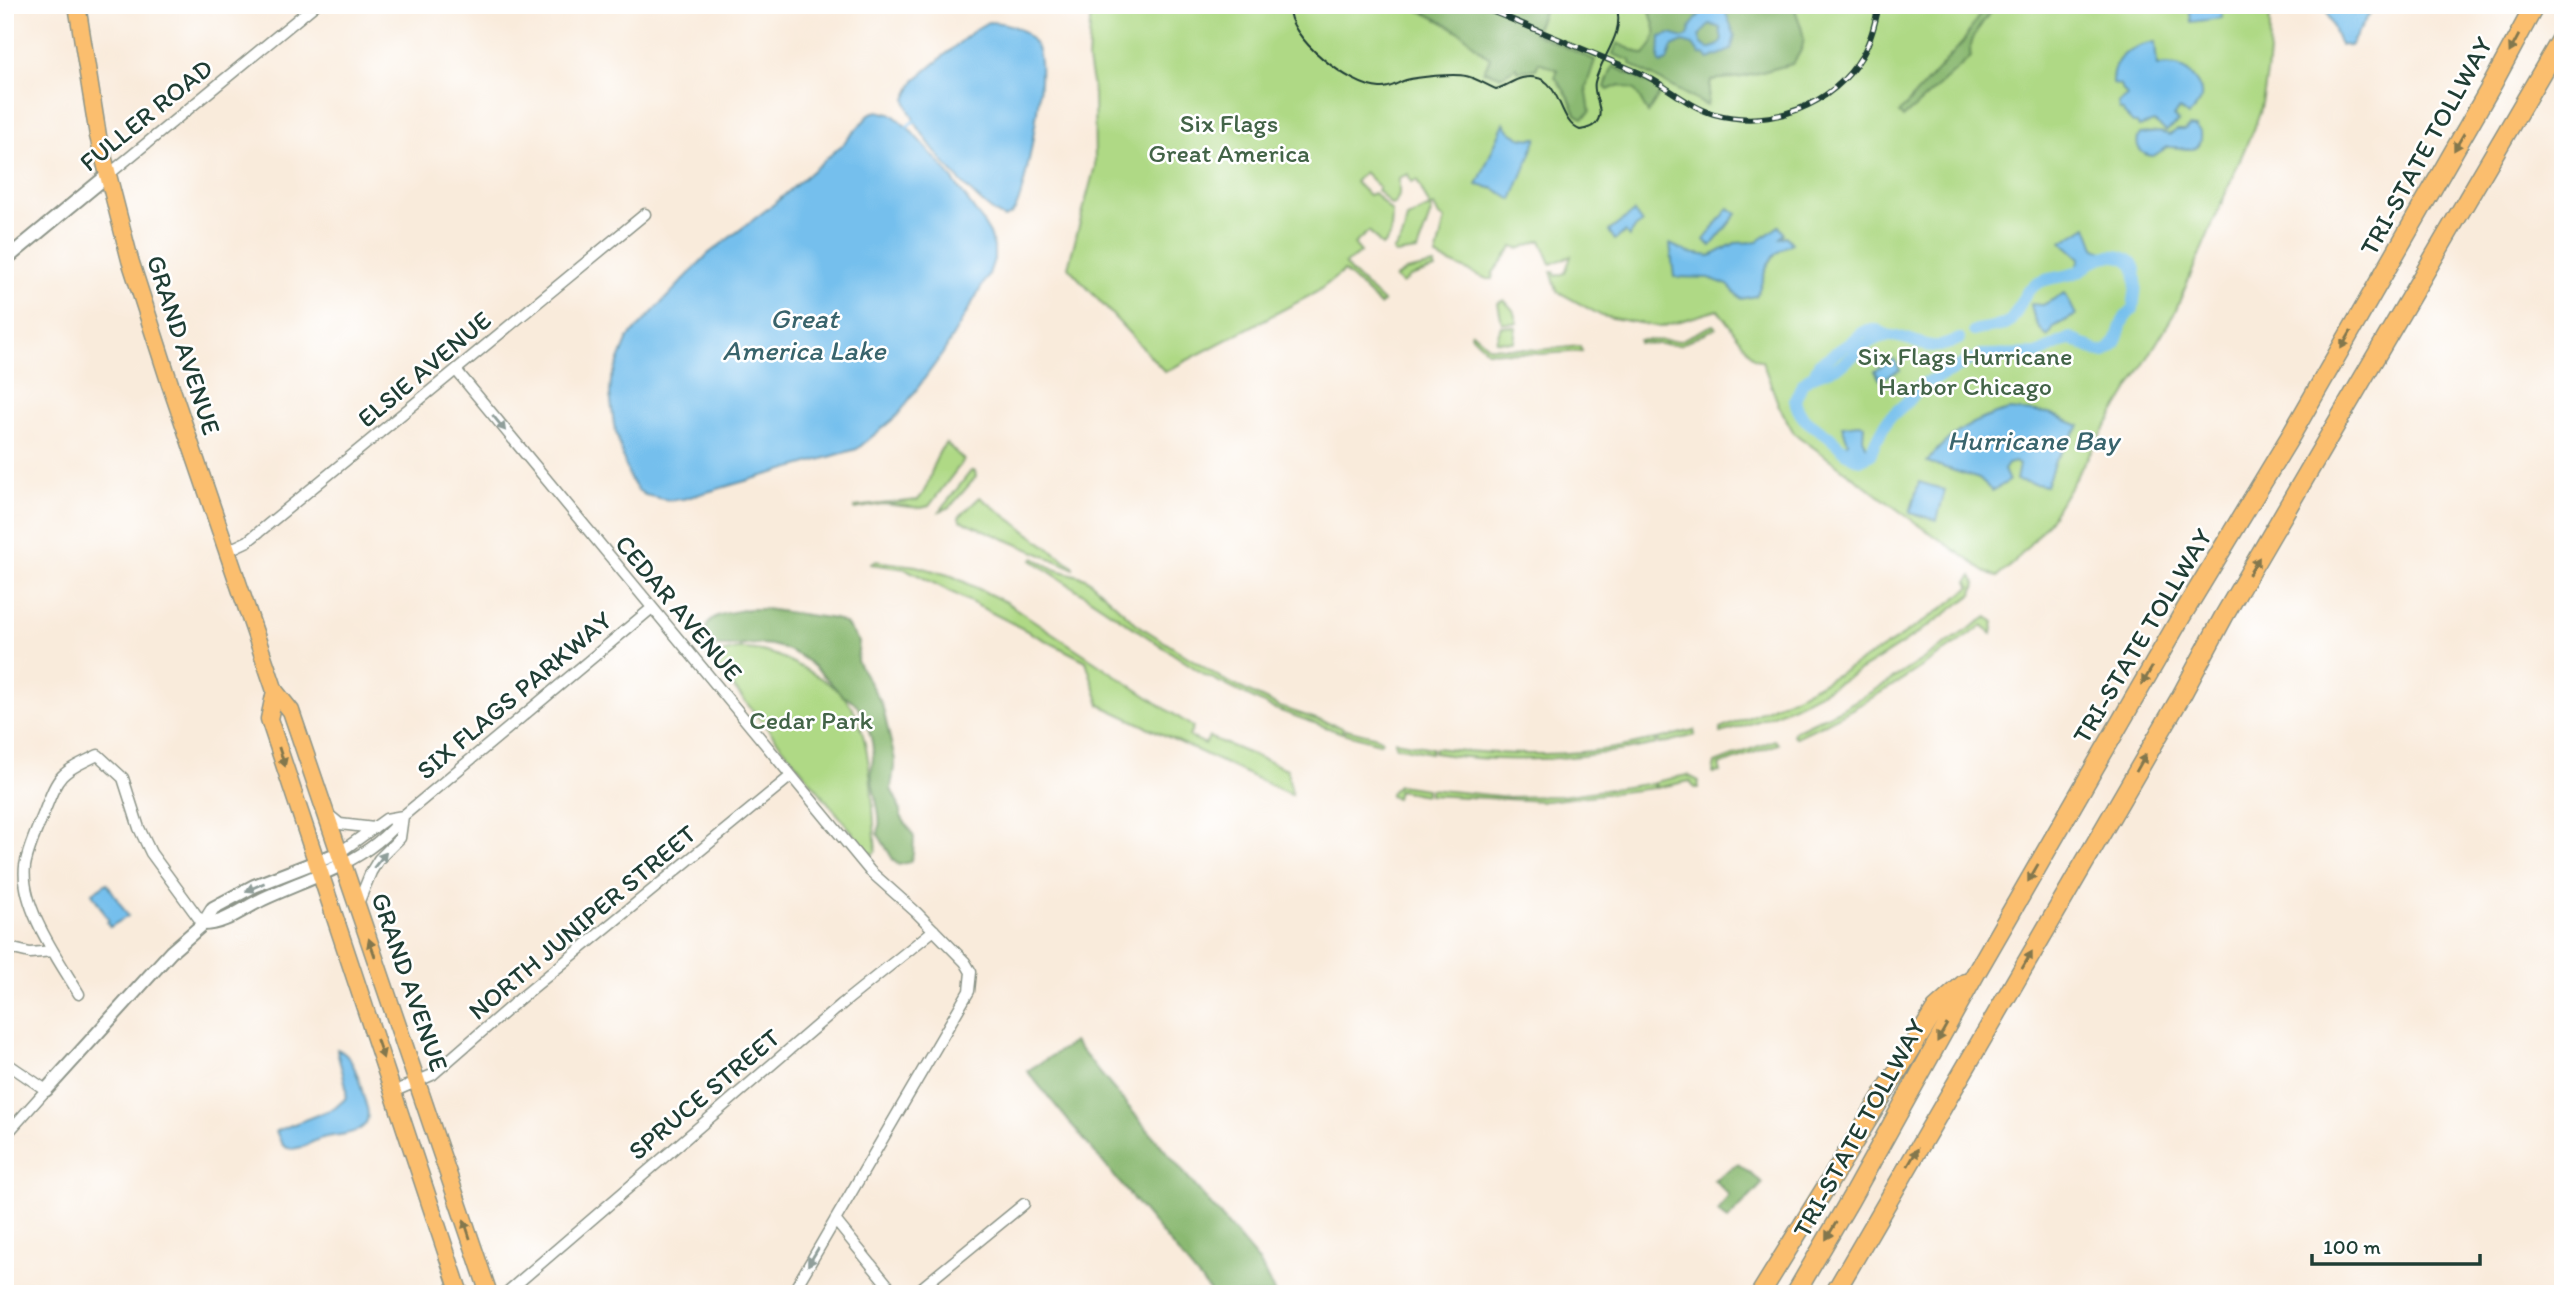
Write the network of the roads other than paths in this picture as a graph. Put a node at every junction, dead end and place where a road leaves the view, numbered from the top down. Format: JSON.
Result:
{"nodes":[{"id":1,"x":77,"y":5,"type":"edge"},
{"id":2,"x":315,"y":5,"type":"edge"},
{"id":3,"x":2535,"y":5,"type":"edge"},
{"id":4,"x":2563,"y":36,"type":"edge"},
{"id":5,"x":108,"y":175,"type":"junction"},
{"id":6,"x":645,"y":214,"type":"dead end"},
{"id":7,"x":5,"y":260,"type":"edge"},
{"id":8,"x":456,"y":370,"type":"junction"},
{"id":9,"x":227,"y":551,"type":"junction"},
{"id":10,"x":652,"y":608,"type":"junction"},
{"id":11,"x":275,"y":691,"type":"junction"},
{"id":12,"x":791,"y":776,"type":"junction"},
{"id":13,"x":325,"y":810,"type":"junction"},
{"id":14,"x":403,"y":816,"type":"junction"},
{"id":15,"x":374,"y":828,"type":"junction"},
{"id":16,"x":341,"y":859,"type":"junction"},
{"id":17,"x":319,"y":869,"type":"junction"},
{"id":18,"x":357,"y":906,"type":"junction"},
{"id":19,"x":203,"y":925,"type":"junction"},
{"id":20,"x":934,"y":930,"type":"junction"},
{"id":21,"x":5,"y":947,"type":"edge"},
{"id":22,"x":53,"y":951,"type":"junction"},
{"id":23,"x":1976,"y":973,"type":"junction"},
{"id":24,"x":79,"y":994,"type":"dead end"},
{"id":25,"x":5,"y":1062,"type":"edge"},
{"id":26,"x":418,"y":1082,"type":"junction"},
{"id":27,"x":46,"y":1090,"type":"junction"},
{"id":28,"x":394,"y":1091,"type":"junction"},
{"id":29,"x":5,"y":1136,"type":"edge"},
{"id":30,"x":1024,"y":1204,"type":"dead end"},
{"id":31,"x":835,"y":1220,"type":"junction"},
{"id":32,"x":460,"y":1294,"type":"edge"},
{"id":33,"x":489,"y":1294,"type":"edge"},
{"id":34,"x":505,"y":1294,"type":"edge"},
{"id":35,"x":792,"y":1294,"type":"edge"},
{"id":36,"x":895,"y":1294,"type":"edge"},
{"id":37,"x":914,"y":1294,"type":"edge"},
{"id":38,"x":1760,"y":1294,"type":"edge"},
{"id":39,"x":1795,"y":1294,"type":"edge"},
{"id":40,"x":1834,"y":1294,"type":"edge"}],
"edges":[{"from":1,"to":5,"type":"main road","name":"GRAND AVENUE"},
{"from":2,"to":5,"type":"street","name":"FULLER ROAD"},
{"from":3,"to":23,"type":"highway","name":"TRI-STATE TOLLWAY","one_way":true},
{"from":40,"to":4,"type":"highway","one_way":true},
{"from":5,"to":7,"type":"street","name":"FULLER ROAD"},
{"from":5,"to":9,"type":"main road","name":"GRAND AVENUE"},
{"from":6,"to":8,"type":"street","name":"ELSIE AVENUE"},
{"from":8,"to":9,"type":"street","name":"ELSIE AVENUE"},
{"from":8,"to":10,"type":"street","name":"CEDAR AVENUE","one_way":true},
{"from":9,"to":11,"type":"main road","name":"GRAND AVENUE"},
{"from":10,"to":12,"type":"street","name":"CEDAR AVENUE"},
{"from":10,"to":14,"type":"street","name":"SIX FLAGS PARKWAY"},
{"from":11,"to":13,"type":"main road","name":"GRAND AVENUE"},
{"from":11,"to":17,"type":"main road","name":"GRAND AVENUE","one_way":true},
{"from":12,"to":20,"type":"street","name":"CEDAR AVENUE"},
{"from":12,"to":26,"type":"street","name":"NORTH JUNIPER STREET"},
{"from":13,"to":15,"type":"street","name":"SIX FLAGS PARKWAY"},
{"from":13,"to":16,"type":"main road","name":"GRAND AVENUE"},
{"from":14,"to":15,"type":"street","name":"SIX FLAGS PARKWAY"},
{"from":14,"to":16,"type":"street","name":"SIX FLAGS PARKWAY"},
{"from":18,"to":14,"type":"street","name":"SIX FLAGS PARKWAY","one_way":true},
{"from":15,"to":16,"type":"street","name":"SIX FLAGS PARKWAY"},
{"from":16,"to":17,"type":"street"},
{"from":16,"to":18,"type":"main road","name":"GRAND AVENUE"},
{"from":17,"to":19,"type":"street"},
{"from":17,"to":28,"type":"main road","name":"GRAND AVENUE","one_way":true},
{"from":26,"to":18,"type":"main road","name":"GRAND AVENUE","one_way":true},
{"from":19,"to":22,"type":"street"},
{"from":19,"to":27,"type":"street"},
{"from":20,"to":31,"type":"street","name":"CEDAR AVENUE"},
{"from":20,"to":34,"type":"street","name":"SPRUCE STREET"},
{"from":21,"to":22,"type":"street"},
{"from":22,"to":24,"type":"street"},
{"from":23,"to":38,"type":"highway"},
{"from":23,"to":39,"type":"highway","name":"TRI-STATE TOLLWAY","one_way":true},
{"from":25,"to":27,"type":"street"},
{"from":26,"to":28,"type":"street","name":"NORTH JUNIPER STREET"},
{"from":33,"to":26,"type":"main road","name":"GRAND AVENUE","one_way":true},
{"from":27,"to":29,"type":"street"},
{"from":28,"to":32,"type":"main road","name":"GRAND AVENUE"},
{"from":30,"to":37,"type":"street"},
{"from":31,"to":35,"type":"street","name":"CEDAR AVENUE","one_way":true},
{"from":31,"to":36,"type":"street"}]}
